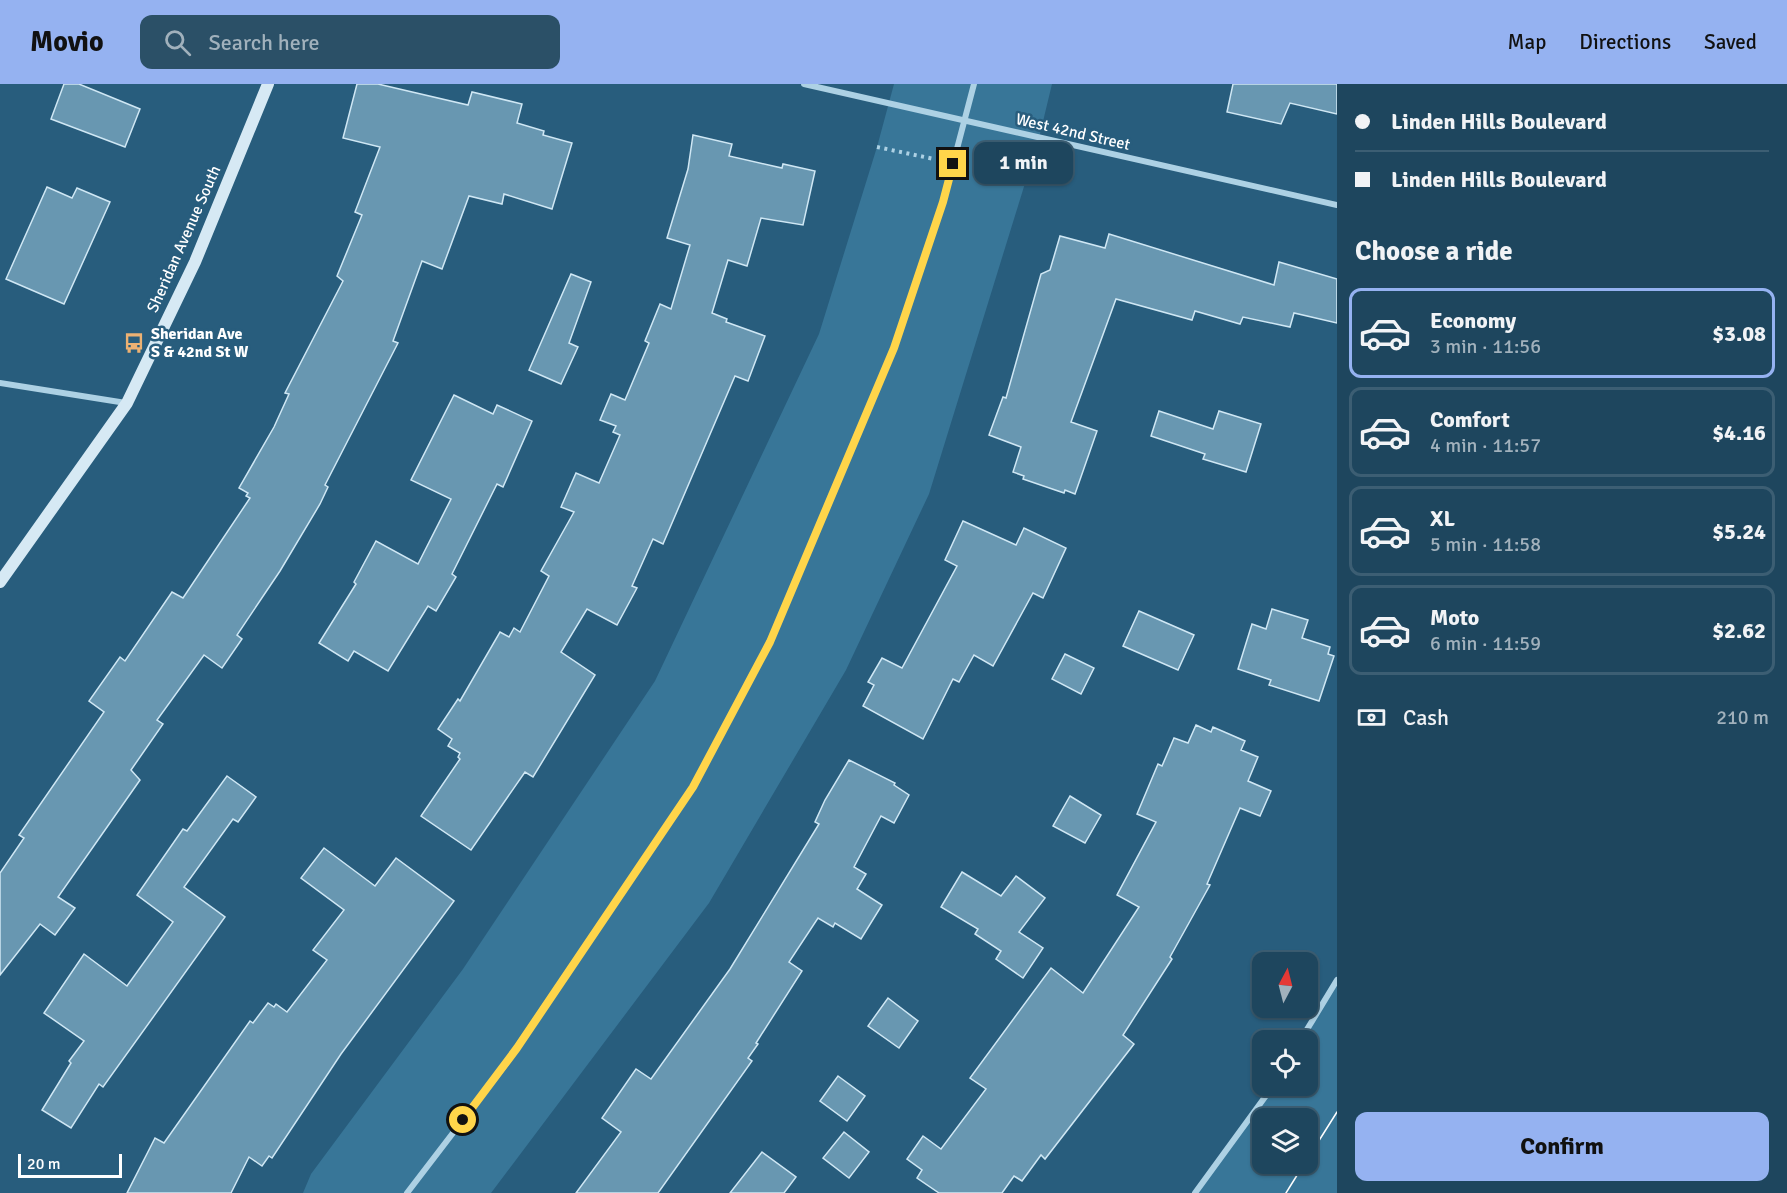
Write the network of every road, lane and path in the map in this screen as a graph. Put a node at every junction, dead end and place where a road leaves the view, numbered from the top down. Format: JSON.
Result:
{"nodes":[{"id":1,"x":268,"y":84,"type":"edge"},
{"id":2,"x":804,"y":84,"type":"edge"},
{"id":3,"x":974,"y":84,"type":"edge"},
{"id":4,"x":966,"y":120,"type":"junction"},
{"id":5,"x":1337,"y":205,"type":"edge"},
{"id":6,"x":0,"y":383,"type":"edge"},
{"id":7,"x":127,"y":403,"type":"junction"},
{"id":8,"x":0,"y":582,"type":"edge"},
{"id":9,"x":1337,"y":980,"type":"edge"},
{"id":10,"x":1307,"y":1030,"type":"edge"},
{"id":11,"x":1266,"y":1096,"type":"edge"},
{"id":12,"x":407,"y":1193,"type":"edge"},
{"id":13,"x":1195,"y":1193,"type":"edge"}],
"edges":[{"from":1,"to":7,"type":"street","name":"Sheridan Avenue South"},
{"from":2,"to":4,"type":"street","name":"West 42nd Street"},
{"from":3,"to":4,"type":"street"},
{"from":4,"to":5,"type":"street","name":"West 42nd Street"},
{"from":4,"to":12,"type":"street"},
{"from":6,"to":7,"type":"street"},
{"from":7,"to":8,"type":"street","name":"Sheridan Avenue South"},
{"from":9,"to":10,"type":"street"},
{"from":11,"to":13,"type":"street"}]}
